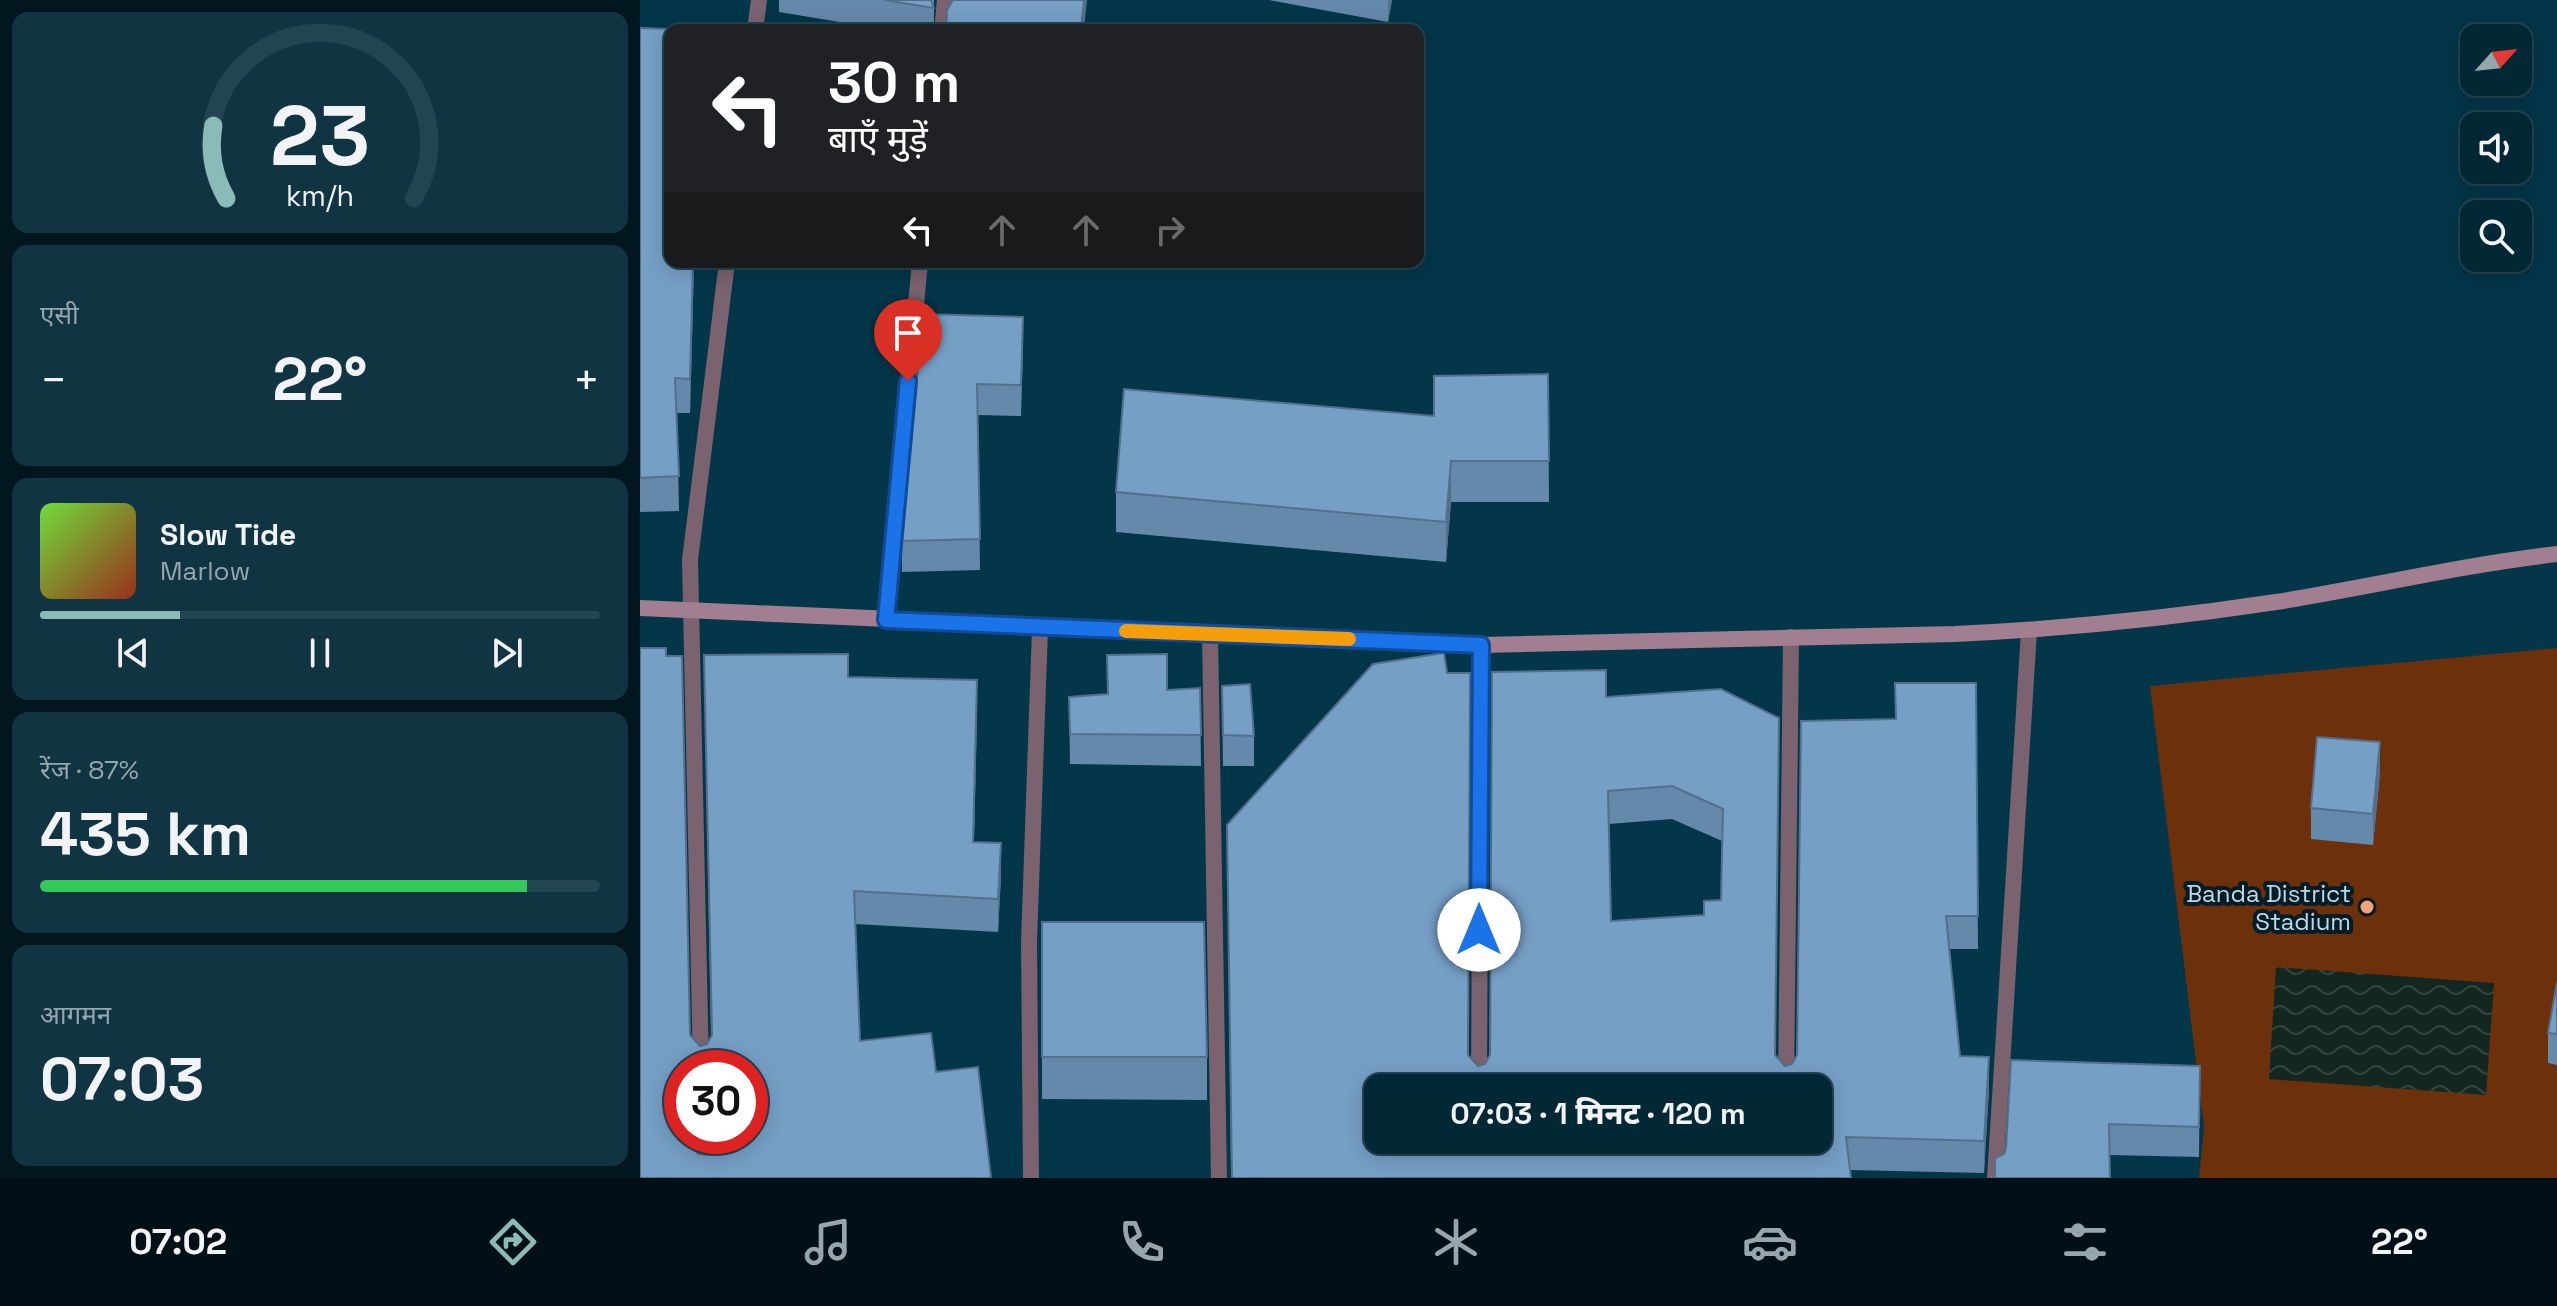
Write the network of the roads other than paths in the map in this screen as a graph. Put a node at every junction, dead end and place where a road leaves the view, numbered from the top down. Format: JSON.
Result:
{"nodes":[{"id":1,"x":759,"y":0,"type":"edge"},
{"id":2,"x":945,"y":0,"type":"edge"},
{"id":3,"x":756,"y":24,"type":"edge"},
{"id":4,"x":943,"y":24,"type":"edge"},
{"id":5,"x":726,"y":268,"type":"edge"},
{"id":6,"x":919,"y":268,"type":"edge"},
{"id":7,"x":2557,"y":554,"type":"edge"},
{"id":8,"x":640,"y":608,"type":"edge"},
{"id":9,"x":690,"y":610,"type":"junction"},
{"id":10,"x":886,"y":620,"type":"junction"},
{"id":11,"x":1040,"y":628,"type":"junction"},
{"id":12,"x":2029,"y":631,"type":"junction"},
{"id":13,"x":1210,"y":633,"type":"junction"},
{"id":14,"x":1791,"y":637,"type":"junction"},
{"id":15,"x":1481,"y":645,"type":"junction"},
{"id":16,"x":701,"y":1050,"type":"edge"},
{"id":17,"x":1479,"y":1074,"type":"edge"},
{"id":18,"x":1786,"y":1074,"type":"edge"},
{"id":19,"x":703,"y":1154,"type":"edge"},
{"id":20,"x":1478,"y":1154,"type":"edge"},
{"id":21,"x":1786,"y":1154,"type":"edge"},
{"id":22,"x":704,"y":1178,"type":"edge"},
{"id":23,"x":1031,"y":1178,"type":"edge"},
{"id":24,"x":1219,"y":1178,"type":"edge"},
{"id":25,"x":1478,"y":1178,"type":"edge"},
{"id":26,"x":1786,"y":1178,"type":"edge"},
{"id":27,"x":1995,"y":1178,"type":"edge"}],
"edges":[{"from":1,"to":3,"type":"street"},
{"from":2,"to":4,"type":"street"},
{"from":5,"to":9,"type":"street"},
{"from":6,"to":10,"type":"street"},
{"from":7,"to":12,"type":"main road"},
{"from":8,"to":9,"type":"main road"},
{"from":9,"to":10,"type":"main road"},
{"from":9,"to":16,"type":"street"},
{"from":10,"to":11,"type":"main road"},
{"from":11,"to":13,"type":"main road"},
{"from":11,"to":23,"type":"street"},
{"from":12,"to":14,"type":"main road"},
{"from":12,"to":27,"type":"street"},
{"from":13,"to":15,"type":"main road"},
{"from":13,"to":24,"type":"street"},
{"from":14,"to":15,"type":"main road"},
{"from":14,"to":18,"type":"street"},
{"from":15,"to":17,"type":"street"},
{"from":19,"to":22,"type":"street"},
{"from":20,"to":25,"type":"street"},
{"from":21,"to":26,"type":"street"}]}
